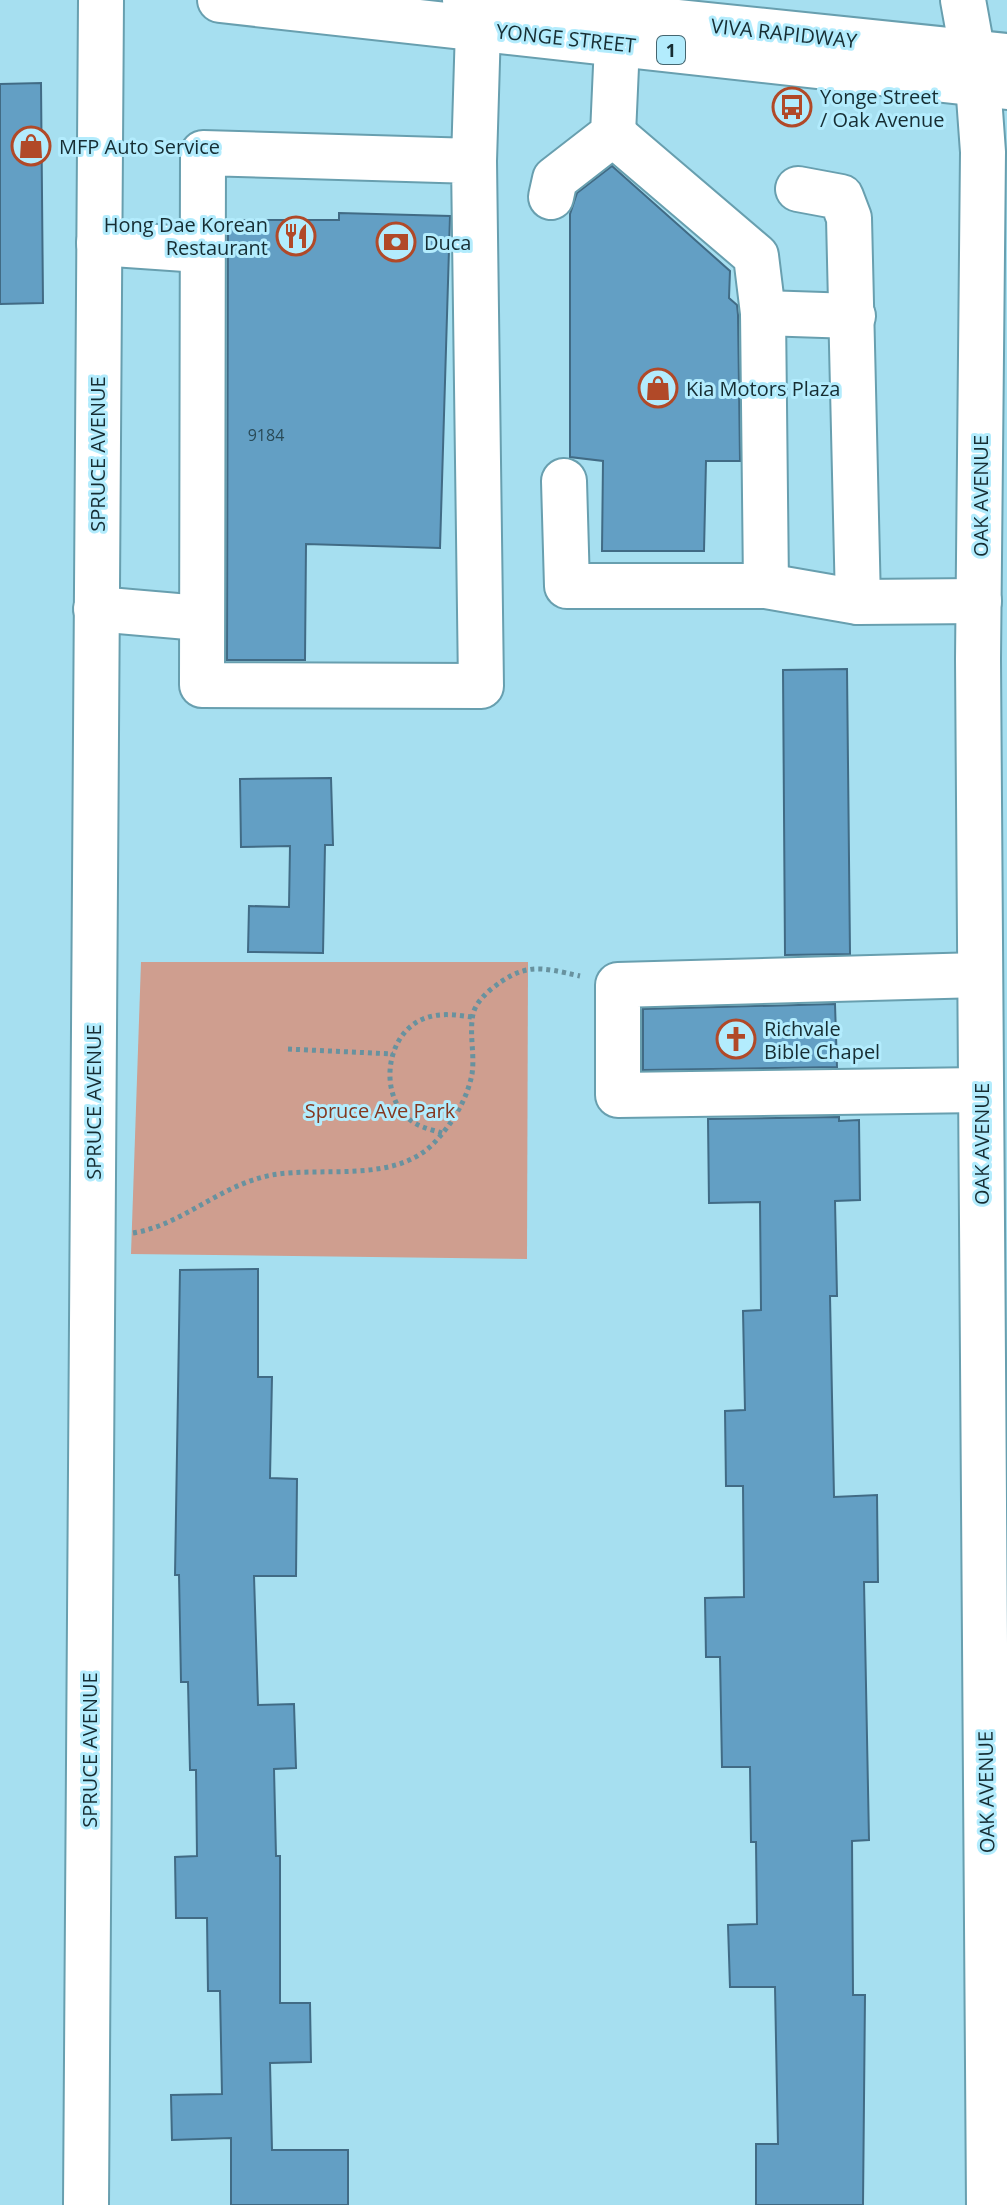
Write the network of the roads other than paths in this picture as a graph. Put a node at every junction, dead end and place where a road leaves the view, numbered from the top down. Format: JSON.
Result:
{"nodes":[{"id":1,"x":101,"y":0,"type":"edge"},
{"id":2,"x":220,"y":0,"type":"edge"},
{"id":3,"x":743,"y":0,"type":"edge"},
{"id":4,"x":471,"y":14,"type":"edge"},
{"id":5,"x":617,"y":44,"type":"junction"},
{"id":6,"x":985,"y":47,"type":"edge"},
{"id":7,"x":613,"y":134,"type":"junction"},
{"id":8,"x":474,"y":161,"type":"junction"},
{"id":9,"x":798,"y":189,"type":"dead end"},
{"id":10,"x":551,"y":197,"type":"dead end"},
{"id":11,"x":99,"y":243,"type":"junction"},
{"id":12,"x":200,"y":250,"type":"junction"},
{"id":13,"x":763,"y":313,"type":"junction"},
{"id":14,"x":853,"y":316,"type":"junction"},
{"id":15,"x":564,"y":481,"type":"dead end"},
{"id":16,"x":766,"y":586,"type":"junction"},
{"id":17,"x":979,"y":601,"type":"junction"},
{"id":18,"x":858,"y":602,"type":"junction"},
{"id":19,"x":96,"y":609,"type":"junction"},
{"id":20,"x":200,"y":618,"type":"junction"},
{"id":21,"x":980,"y":975,"type":"junction"},
{"id":22,"x":981,"y":1090,"type":"junction"},
{"id":23,"x":86,"y":2205,"type":"edge"},
{"id":24,"x":989,"y":2205,"type":"edge"}],
"edges":[{"from":1,"to":11,"type":"street","name":"SPRUCE AVENUE"},
{"from":2,"to":4,"type":"street","name":"YONGE STREET","number":"1"},
{"from":3,"to":6,"type":"street","name":"VIVA RAPIDWAY"},
{"from":4,"to":5,"type":"street","name":"YONGE STREET","number":"1"},
{"from":4,"to":6,"type":"street","name":"VIVA RAPIDWAY"},
{"from":4,"to":8,"type":"street"},
{"from":5,"to":6,"type":"street","name":"YONGE STREET","number":"1"},
{"from":5,"to":7,"type":"street"},
{"from":6,"to":17,"type":"street","name":"OAK AVENUE"},
{"from":7,"to":10,"type":"street"},
{"from":7,"to":13,"type":"street"},
{"from":8,"to":12,"type":"street"},
{"from":8,"to":20,"type":"street"},
{"from":9,"to":14,"type":"street"},
{"from":11,"to":12,"type":"street"},
{"from":11,"to":19,"type":"street","name":"SPRUCE AVENUE"},
{"from":12,"to":20,"type":"street"},
{"from":13,"to":14,"type":"street"},
{"from":13,"to":16,"type":"street"},
{"from":14,"to":18,"type":"street"},
{"from":15,"to":16,"type":"street"},
{"from":16,"to":18,"type":"street"},
{"from":17,"to":18,"type":"street"},
{"from":17,"to":21,"type":"street","name":"OAK AVENUE"},
{"from":19,"to":20,"type":"street"},
{"from":19,"to":23,"type":"street","name":"SPRUCE AVENUE"},
{"from":21,"to":22,"type":"street","name":"OAK AVENUE"},
{"from":21,"to":22,"type":"street"},
{"from":22,"to":24,"type":"street","name":"OAK AVENUE"}]}
